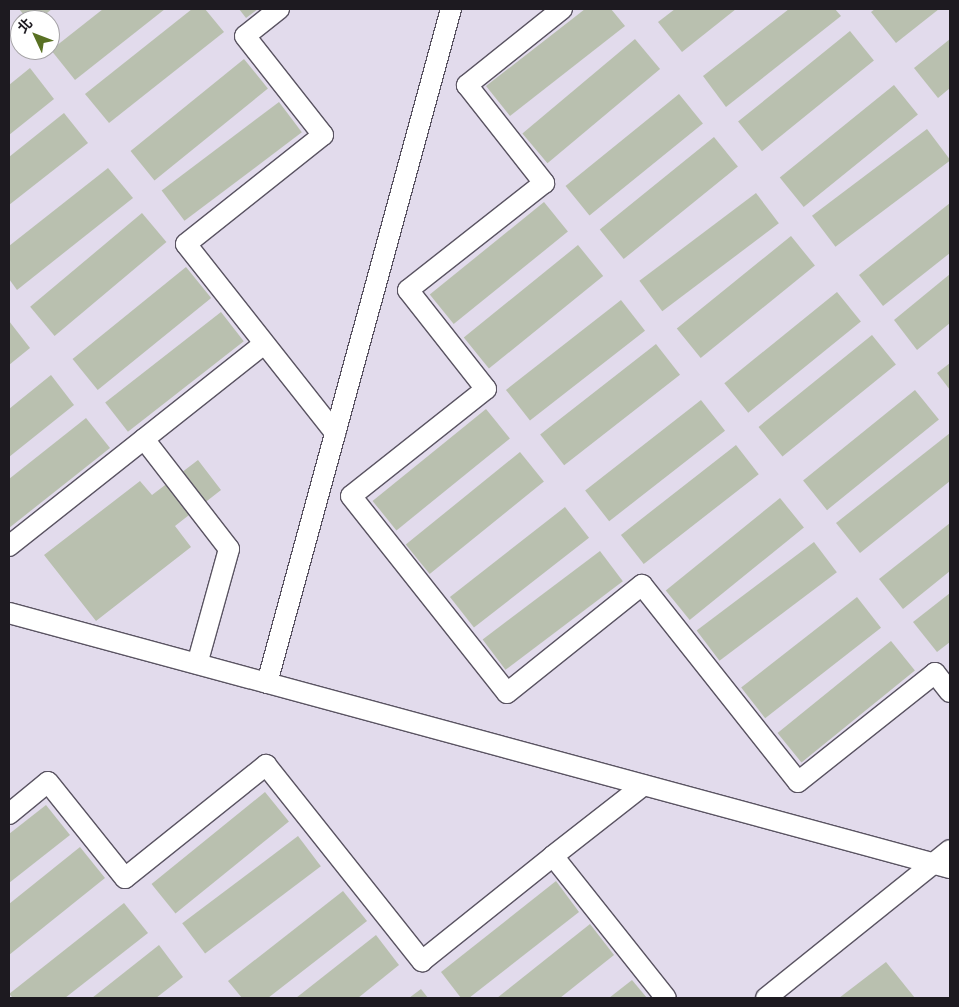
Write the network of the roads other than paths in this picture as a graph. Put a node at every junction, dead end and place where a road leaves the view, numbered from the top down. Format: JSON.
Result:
{"nodes":[{"id":1,"x":279,"y":9,"type":"edge"},
{"id":2,"x":451,"y":9,"type":"edge"},
{"id":3,"x":562,"y":9,"type":"edge"},
{"id":4,"x":264,"y":344,"type":"junction"},
{"id":5,"x":335,"y":433,"type":"junction"},
{"id":6,"x":144,"y":439,"type":"junction"},
{"id":7,"x":319,"y":490,"type":"junction"},
{"id":8,"x":351,"y":496,"type":"junction"},
{"id":9,"x":9,"y":546,"type":"edge"},
{"id":10,"x":9,"y":615,"type":"edge"},
{"id":11,"x":196,"y":664,"type":"junction"},
{"id":12,"x":267,"y":683,"type":"junction"},
{"id":13,"x":950,"y":692,"type":"edge"},
{"id":14,"x":644,"y":785,"type":"junction"},
{"id":15,"x":9,"y":814,"type":"edge"},
{"id":16,"x":950,"y":850,"type":"edge"},
{"id":17,"x":553,"y":856,"type":"junction"},
{"id":18,"x":942,"y":866,"type":"edge"},
{"id":19,"x":666,"y":998,"type":"edge"},
{"id":20,"x":766,"y":998,"type":"edge"}],
"edges":[{"from":1,"to":4,"type":"lane"},
{"from":2,"to":5,"type":"lane"},
{"from":3,"to":8,"type":"lane"},
{"from":4,"to":5,"type":"lane"},
{"from":4,"to":6,"type":"lane"},
{"from":5,"to":7,"type":"lane"},
{"from":6,"to":9,"type":"lane"},
{"from":6,"to":11,"type":"lane"},
{"from":7,"to":8,"type":"lane"},
{"from":7,"to":12,"type":"lane"},
{"from":8,"to":13,"type":"lane"},
{"from":10,"to":11,"type":"lane"},
{"from":11,"to":12,"type":"lane"},
{"from":12,"to":14,"type":"lane"},
{"from":14,"to":17,"type":"lane"},
{"from":14,"to":18,"type":"lane"},
{"from":15,"to":17,"type":"lane"},
{"from":16,"to":18,"type":"lane"},
{"from":17,"to":19,"type":"lane"},
{"from":18,"to":20,"type":"lane"}]}
